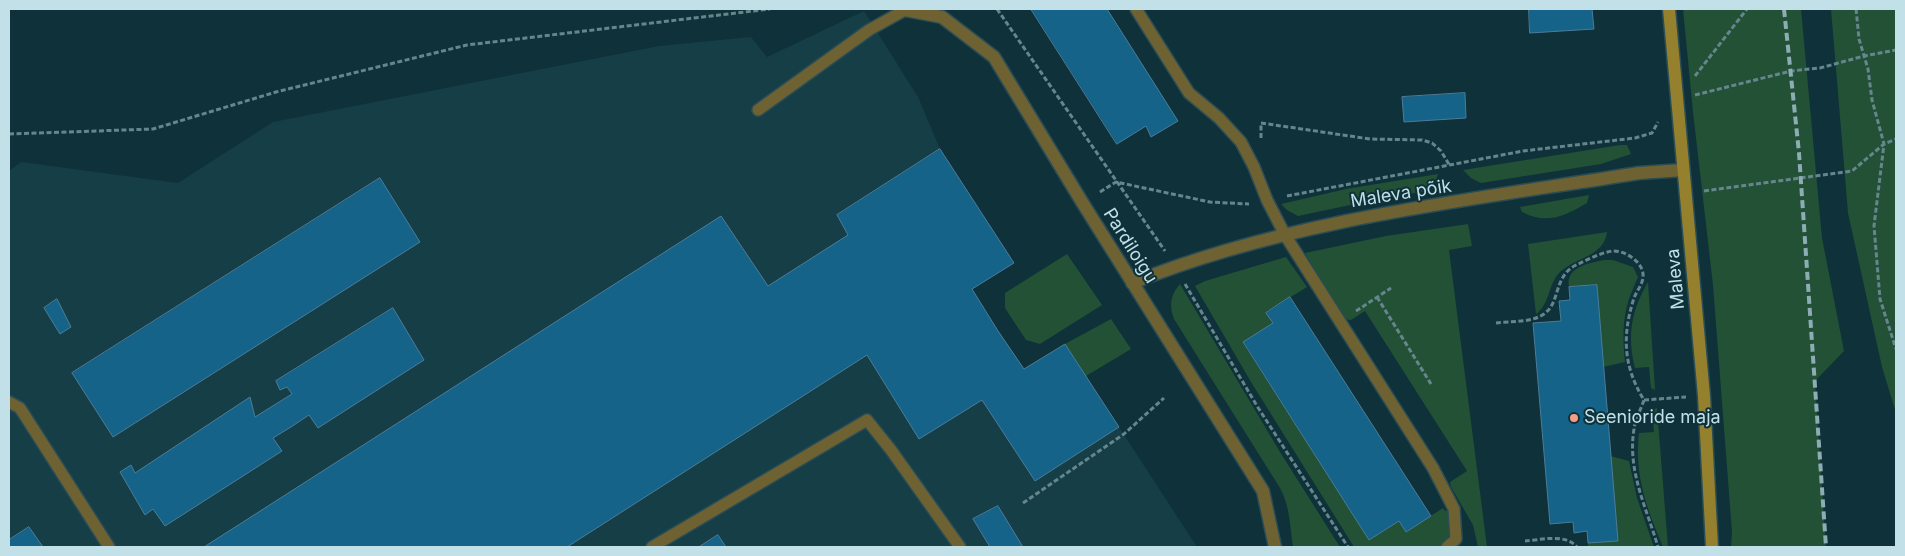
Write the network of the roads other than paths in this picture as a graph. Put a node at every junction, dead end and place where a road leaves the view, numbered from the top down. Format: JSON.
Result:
{"nodes":[{"id":1,"x":1136,"y":9,"type":"edge"},
{"id":2,"x":1669,"y":9,"type":"edge"},
{"id":3,"x":905,"y":10,"type":"joint"},
{"id":4,"x":944,"y":13,"type":"edge"},
{"id":5,"x":758,"y":110,"type":"dead end"},
{"id":6,"x":1683,"y":170,"type":"junction"},
{"id":7,"x":1285,"y":235,"type":"junction"},
{"id":8,"x":1132,"y":283,"type":"junction"},
{"id":9,"x":9,"y":402,"type":"edge"},
{"id":10,"x":110,"y":547,"type":"edge"},
{"id":11,"x":652,"y":547,"type":"edge"},
{"id":12,"x":960,"y":547,"type":"edge"},
{"id":13,"x":1275,"y":547,"type":"edge"},
{"id":14,"x":1447,"y":547,"type":"edge"},
{"id":15,"x":1712,"y":547,"type":"edge"}],
"edges":[{"from":1,"to":7,"type":"lane"},
{"from":2,"to":6,"type":"street","name":"Maleva"},
{"from":3,"to":4,"type":"street","name":"Pardiloigu"},
{"from":3,"to":5,"type":"lane"},
{"from":4,"to":8,"type":"street","name":"Pardiloigu"},
{"from":6,"to":7,"type":"street","name":"Maleva põik"},
{"from":6,"to":15,"type":"street","name":"Maleva"},
{"from":7,"to":8,"type":"street","name":"Maleva põik"},
{"from":7,"to":14,"type":"lane"},
{"from":8,"to":13,"type":"street","name":"Pardiloigu"},
{"from":9,"to":10,"type":"lane"},
{"from":11,"to":12,"type":"lane"}]}
